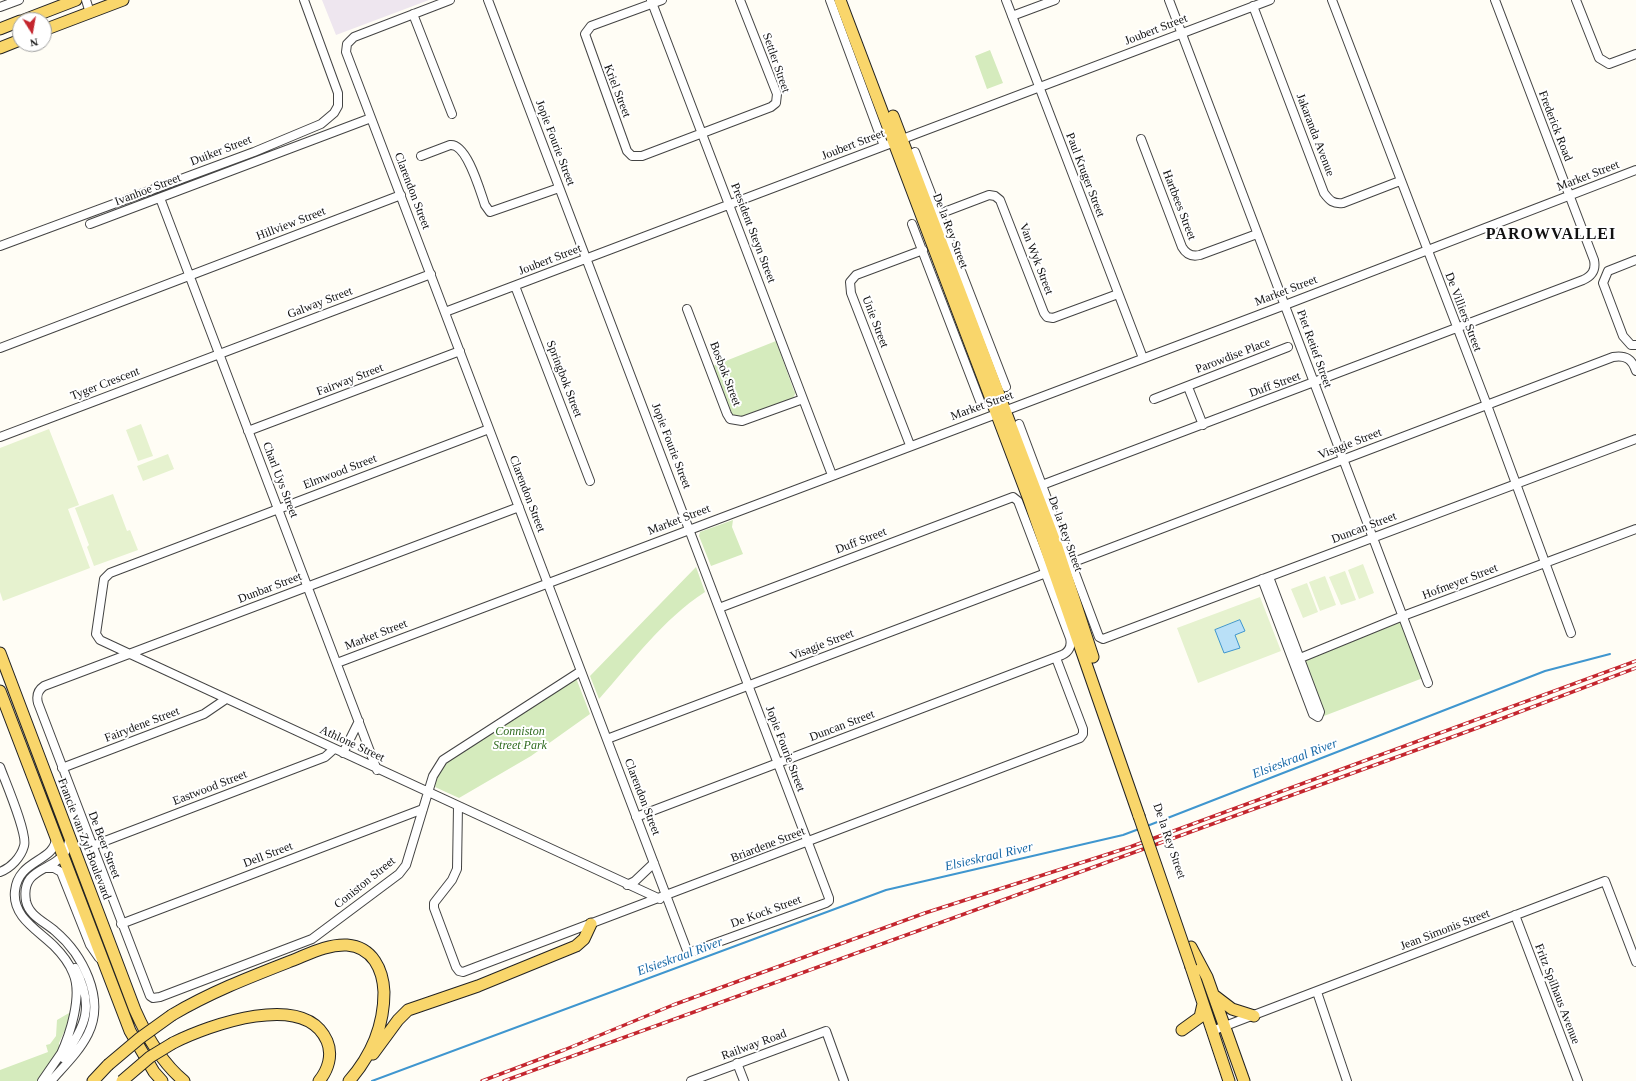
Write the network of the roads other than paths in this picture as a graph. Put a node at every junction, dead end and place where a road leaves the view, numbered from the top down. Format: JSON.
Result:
{"nodes":[{"id":1,"x":16,"y":0,"type":"edge"},
{"id":2,"x":76,"y":0,"type":"edge"},
{"id":3,"x":86,"y":0,"type":"edge"},
{"id":4,"x":123,"y":0,"type":"edge"},
{"id":5,"x":304,"y":0,"type":"edge"},
{"id":6,"x":450,"y":0,"type":"edge"},
{"id":7,"x":488,"y":0,"type":"edge"},
{"id":8,"x":662,"y":0,"type":"edge"},
{"id":9,"x":740,"y":0,"type":"edge"},
{"id":10,"x":830,"y":0,"type":"edge"},
{"id":11,"x":840,"y":0,"type":"edge"},
{"id":12,"x":848,"y":0,"type":"edge"},
{"id":13,"x":1006,"y":0,"type":"edge"},
{"id":14,"x":1055,"y":0,"type":"edge"},
{"id":15,"x":1169,"y":0,"type":"edge"},
{"id":16,"x":1270,"y":0,"type":"edge"},
{"id":17,"x":1332,"y":0,"type":"edge"},
{"id":18,"x":1494,"y":0,"type":"edge"},
{"id":19,"x":1576,"y":0,"type":"edge"},
{"id":20,"x":652,"y":2,"type":"edge"},
{"id":21,"x":1253,"y":6,"type":"junction"},
{"id":22,"x":0,"y":7,"type":"edge"},
{"id":23,"x":45,"y":12,"type":"edge"},
{"id":24,"x":90,"y":12,"type":"junction"},
{"id":25,"x":414,"y":14,"type":"junction"},
{"id":26,"x":1012,"y":16,"type":"junction"},
{"id":27,"x":12,"y":25,"type":"edge"},
{"id":28,"x":52,"y":27,"type":"edge"},
{"id":29,"x":0,"y":29,"type":"edge"},
{"id":30,"x":1182,"y":33,"type":"junction"},
{"id":31,"x":12,"y":41,"type":"edge"},
{"id":32,"x":12,"y":43,"type":"edge"},
{"id":33,"x":0,"y":44,"type":"edge"},
{"id":34,"x":0,"y":48,"type":"edge"},
{"id":35,"x":1636,"y":54,"type":"edge"},
{"id":36,"x":1039,"y":87,"type":"junction"},
{"id":37,"x":452,"y":114,"type":"dead end"},
{"id":38,"x":372,"y":118,"type":"junction"},
{"id":39,"x":702,"y":133,"type":"junction"},
{"id":40,"x":1141,"y":139,"type":"dead end"},
{"id":41,"x":893,"y":142,"type":"junction"},
{"id":42,"x":915,"y":152,"type":"dead end"},
{"id":43,"x":421,"y":156,"type":"dead end"},
{"id":44,"x":1636,"y":170,"type":"edge"},
{"id":45,"x":1400,"y":181,"type":"junction"},
{"id":46,"x":559,"y":188,"type":"junction"},
{"id":47,"x":401,"y":195,"type":"junction"},
{"id":48,"x":1569,"y":196,"type":"junction"},
{"id":49,"x":160,"y":198,"type":"junction"},
{"id":50,"x":729,"y":204,"type":"junction"},
{"id":51,"x":938,"y":214,"type":"junction"},
{"id":52,"x":90,"y":224,"type":"dead end"},
{"id":53,"x":912,"y":224,"type":"dead end"},
{"id":54,"x":1257,"y":234,"type":"junction"},
{"id":55,"x":0,"y":246,"type":"edge"},
{"id":56,"x":923,"y":250,"type":"junction"},
{"id":57,"x":1427,"y":251,"type":"junction"},
{"id":58,"x":587,"y":258,"type":"junction"},
{"id":59,"x":1594,"y":260,"type":"joint"},
{"id":60,"x":1636,"y":260,"type":"edge"},
{"id":61,"x":430,"y":274,"type":"junction"},
{"id":62,"x":189,"y":276,"type":"junction"},
{"id":63,"x":515,"y":286,"type":"junction"},
{"id":64,"x":1118,"y":294,"type":"junction"},
{"id":65,"x":1284,"y":305,"type":"junction"},
{"id":66,"x":687,"y":309,"type":"dead end"},
{"id":67,"x":445,"y":312,"type":"junction"},
{"id":68,"x":1456,"y":328,"type":"junction"},
{"id":69,"x":1636,"y":345,"type":"edge"},
{"id":70,"x":1288,"y":347,"type":"dead end"},
{"id":71,"x":0,"y":348,"type":"edge"},
{"id":72,"x":460,"y":352,"type":"junction"},
{"id":73,"x":219,"y":354,"type":"junction"},
{"id":74,"x":1143,"y":358,"type":"junction"},
{"id":75,"x":1635,"y":369,"type":"edge"},
{"id":76,"x":1314,"y":384,"type":"junction"},
{"id":77,"x":1006,"y":387,"type":"dead end"},
{"id":78,"x":1188,"y":387,"type":"junction"},
{"id":79,"x":803,"y":399,"type":"junction"},
{"id":80,"x":1154,"y":399,"type":"dead end"},
{"id":81,"x":980,"y":401,"type":"dead end"},
{"id":82,"x":1487,"y":405,"type":"junction"},
{"id":83,"x":1001,"y":412,"type":"junction"},
{"id":84,"x":1019,"y":424,"type":"dead end"},
{"id":85,"x":1203,"y":425,"type":"junction"},
{"id":86,"x":489,"y":429,"type":"junction"},
{"id":87,"x":248,"y":431,"type":"junction"},
{"id":88,"x":0,"y":437,"type":"edge"},
{"id":89,"x":1636,"y":439,"type":"edge"},
{"id":90,"x":910,"y":445,"type":"junction"},
{"id":91,"x":1343,"y":460,"type":"junction"},
{"id":92,"x":832,"y":475,"type":"junction"},
{"id":93,"x":590,"y":481,"type":"dead end"},
{"id":94,"x":1516,"y":483,"type":"junction"},
{"id":95,"x":1042,"y":486,"type":"junction"},
{"id":96,"x":519,"y":507,"type":"junction"},
{"id":97,"x":278,"y":509,"type":"junction"},
{"id":98,"x":690,"y":528,"type":"junction"},
{"id":99,"x":1636,"y":529,"type":"edge"},
{"id":100,"x":1373,"y":537,"type":"junction"},
{"id":101,"x":1071,"y":562,"type":"junction"},
{"id":102,"x":1545,"y":563,"type":"junction"},
{"id":103,"x":110,"y":573,"type":"joint"},
{"id":104,"x":1046,"y":573,"type":"junction"},
{"id":105,"x":1266,"y":578,"type":"junction"},
{"id":106,"x":547,"y":583,"type":"junction"},
{"id":107,"x":308,"y":586,"type":"junction"},
{"id":108,"x":719,"y":608,"type":"junction"},
{"id":109,"x":1403,"y":616,"type":"junction"},
{"id":110,"x":1571,"y":632,"type":"dead end"},
{"id":111,"x":1101,"y":639,"type":"joint"},
{"id":112,"x":0,"y":653,"type":"edge"},
{"id":113,"x":130,"y":654,"type":"junction"},
{"id":114,"x":1056,"y":658,"type":"junction"},
{"id":115,"x":1296,"y":660,"type":"junction"},
{"id":116,"x":337,"y":662,"type":"junction"},
{"id":117,"x":581,"y":671,"type":"junction"},
{"id":118,"x":1428,"y":683,"type":"dead end"},
{"id":119,"x":748,"y":685,"type":"junction"},
{"id":120,"x":0,"y":691,"type":"edge"},
{"id":121,"x":36,"y":699,"type":"joint"},
{"id":122,"x":226,"y":699,"type":"junction"},
{"id":123,"x":359,"y":720,"type":"junction"},
{"id":124,"x":607,"y":739,"type":"junction"},
{"id":125,"x":334,"y":749,"type":"junction"},
{"id":126,"x":343,"y":753,"type":"junction"},
{"id":127,"x":778,"y":763,"type":"junction"},
{"id":128,"x":0,"y":767,"type":"edge"},
{"id":129,"x":62,"y":768,"type":"junction"},
{"id":130,"x":377,"y":770,"type":"junction"},
{"id":131,"x":428,"y":792,"type":"junction"},
{"id":132,"x":458,"y":806,"type":"junction"},
{"id":133,"x":422,"y":809,"type":"junction"},
{"id":134,"x":1143,"y":815,"type":"junction"},
{"id":135,"x":636,"y":817,"type":"junction"},
{"id":136,"x":68,"y":834,"type":"junction"},
{"id":137,"x":56,"y":838,"type":"junction"},
{"id":138,"x":808,"y":842,"type":"junction"},
{"id":139,"x":92,"y":846,"type":"junction"},
{"id":140,"x":62,"y":856,"type":"junction"},
{"id":141,"x":654,"y":863,"type":"junction"},
{"id":142,"x":80,"y":864,"type":"junction"},
{"id":143,"x":43,"y":868,"type":"junction"},
{"id":144,"x":0,"y":872,"type":"edge"},
{"id":145,"x":627,"y":885,"type":"junction"},
{"id":146,"x":663,"y":897,"type":"junction"},
{"id":147,"x":829,"y":901,"type":"joint"},
{"id":148,"x":18,"y":908,"type":"junction"},
{"id":149,"x":1515,"y":915,"type":"junction"},
{"id":150,"x":121,"y":924,"type":"junction"},
{"id":151,"x":592,"y":924,"type":"junction"},
{"id":152,"x":688,"y":953,"type":"joint"},
{"id":153,"x":1636,"y":962,"type":"edge"},
{"id":154,"x":104,"y":968,"type":"junction"},
{"id":155,"x":1317,"y":992,"type":"junction"},
{"id":156,"x":1214,"y":996,"type":"junction"},
{"id":157,"x":153,"y":998,"type":"joint"},
{"id":158,"x":1203,"y":1004,"type":"junction"},
{"id":159,"x":1254,"y":1016,"type":"junction"},
{"id":160,"x":1224,"y":1027,"type":"junction"},
{"id":161,"x":1182,"y":1030,"type":"dead end"},
{"id":162,"x":1212,"y":1031,"type":"junction"},
{"id":163,"x":364,"y":1062,"type":"junction"},
{"id":164,"x":737,"y":1063,"type":"junction"},
{"id":165,"x":1242,"y":1078,"type":"edge"},
{"id":166,"x":42,"y":1081,"type":"edge"},
{"id":167,"x":49,"y":1081,"type":"edge"},
{"id":168,"x":93,"y":1081,"type":"edge"},
{"id":169,"x":122,"y":1081,"type":"edge"},
{"id":170,"x":162,"y":1081,"type":"edge"},
{"id":171,"x":184,"y":1081,"type":"edge"},
{"id":172,"x":319,"y":1081,"type":"edge"},
{"id":173,"x":349,"y":1081,"type":"edge"},
{"id":174,"x":692,"y":1081,"type":"edge"},
{"id":175,"x":744,"y":1081,"type":"edge"},
{"id":176,"x":844,"y":1081,"type":"edge"},
{"id":177,"x":1229,"y":1081,"type":"edge"},
{"id":178,"x":1347,"y":1081,"type":"edge"},
{"id":179,"x":1578,"y":1081,"type":"edge"}],
"edges":[{"from":1,"to":22,"type":"street"},
{"from":2,"to":23,"type":"main road"},
{"from":3,"to":24,"type":"street"},
{"from":4,"to":24,"type":"main road"},
{"from":5,"to":55,"type":"street","name":"Duiker Street"},
{"from":6,"to":25,"type":"street"},
{"from":7,"to":46,"type":"street","name":"Jopie Fourie Street"},
{"from":8,"to":20,"type":"street"},
{"from":9,"to":39,"type":"street","name":"Settler Street"},
{"from":10,"to":41,"type":"street","name":"De la Rey Street"},
{"from":11,"to":41,"type":"main road","name":"De la Rey Street"},
{"from":12,"to":41,"type":"main road","name":"De la Rey Street"},
{"from":13,"to":26,"type":"street","name":"Paul Kruger Street"},
{"from":14,"to":26,"type":"street"},
{"from":15,"to":30,"type":"street","name":"Piet Retief Street"},
{"from":16,"to":21,"type":"street","name":"Joubert Street"},
{"from":17,"to":45,"type":"street","name":"De Villiers Street"},
{"from":18,"to":48,"type":"street","name":"Frederick Road"},
{"from":19,"to":35,"type":"street"},
{"from":20,"to":39,"type":"street","name":"President Steyn Street"},
{"from":20,"to":39,"type":"street","name":"Kriel Street"},
{"from":21,"to":30,"type":"street","name":"Joubert Street"},
{"from":21,"to":45,"type":"street","name":"Jakaranda Avenue"},
{"from":24,"to":28,"type":"main road"},
{"from":25,"to":37,"type":"street"},
{"from":25,"to":38,"type":"street","name":"Clarendon Street"},
{"from":26,"to":36,"type":"street","name":"Paul Kruger Street"},
{"from":27,"to":29,"type":"main road"},
{"from":30,"to":36,"type":"street","name":"Joubert Street"},
{"from":30,"to":54,"type":"street","name":"Piet Retief Street"},
{"from":31,"to":33,"type":"main road"},
{"from":32,"to":34,"type":"main road"},
{"from":36,"to":41,"type":"street","name":"Joubert Street"},
{"from":36,"to":64,"type":"street","name":"Paul Kruger Street"},
{"from":38,"to":47,"type":"street","name":"Clarendon Street"},
{"from":38,"to":49,"type":"street","name":"Ivanhoe Street"},
{"from":39,"to":50,"type":"street","name":"President Steyn Street"},
{"from":40,"to":54,"type":"street","name":"Hartbees Street"},
{"from":41,"to":50,"type":"street","name":"Joubert Street"},
{"from":41,"to":83,"type":"main road","name":"De la Rey Street"},
{"from":42,"to":51,"type":"street","name":"De la Rey Street"},
{"from":43,"to":46,"type":"street"},
{"from":44,"to":48,"type":"street","name":"Market Street"},
{"from":45,"to":57,"type":"street","name":"De Villiers Street"},
{"from":46,"to":58,"type":"street","name":"Jopie Fourie Street"},
{"from":47,"to":61,"type":"street","name":"Clarendon Street"},
{"from":47,"to":62,"type":"street","name":"Hillview Street"},
{"from":48,"to":57,"type":"street","name":"Market Street"},
{"from":48,"to":59,"type":"street","name":"Frederick Road"},
{"from":49,"to":52,"type":"street","name":"Ivanhoe Street"},
{"from":49,"to":62,"type":"street","name":"Charl Uys Street"},
{"from":50,"to":58,"type":"street","name":"Joubert Street"},
{"from":50,"to":79,"type":"street","name":"President Steyn Street"},
{"from":51,"to":64,"type":"street","name":"Van Wyk Street"},
{"from":51,"to":77,"type":"street","name":"De la Rey Street"},
{"from":53,"to":56,"type":"street"},
{"from":54,"to":65,"type":"street","name":"Piet Retief Street"},
{"from":56,"to":81,"type":"street"},
{"from":56,"to":90,"type":"street","name":"Unie Street"},
{"from":57,"to":65,"type":"street","name":"Market Street"},
{"from":57,"to":68,"type":"street","name":"De Villiers Street"},
{"from":58,"to":63,"type":"street","name":"Joubert Street"},
{"from":58,"to":98,"type":"street","name":"Jopie Fourie Street"},
{"from":59,"to":68,"type":"street","name":"Duff Street"},
{"from":60,"to":69,"type":"street"},
{"from":61,"to":67,"type":"street","name":"Clarendon Street"},
{"from":61,"to":73,"type":"street","name":"Galway Street"},
{"from":62,"to":71,"type":"street"},
{"from":62,"to":73,"type":"street","name":"Charl Uys Street"},
{"from":63,"to":67,"type":"street","name":"Joubert Street"},
{"from":63,"to":93,"type":"street","name":"Springbok Street"},
{"from":64,"to":74,"type":"street","name":"Paul Kruger Street"},
{"from":65,"to":74,"type":"street","name":"Market Street"},
{"from":65,"to":76,"type":"street","name":"Piet Retief Street"},
{"from":66,"to":79,"type":"street","name":"Bosbok Street"},
{"from":67,"to":72,"type":"street","name":"Clarendon Street"},
{"from":68,"to":76,"type":"street","name":"Duff Street"},
{"from":68,"to":82,"type":"street","name":"De Villiers Street"},
{"from":70,"to":78,"type":"street","name":"Parowdise Place"},
{"from":72,"to":86,"type":"street","name":"Clarendon Street"},
{"from":72,"to":87,"type":"street","name":"Fairway Street"},
{"from":73,"to":87,"type":"street","name":"Charl Uys Street"},
{"from":73,"to":88,"type":"street","name":"Tyger Crescent"},
{"from":74,"to":83,"type":"street","name":"Market Street"},
{"from":75,"to":82,"type":"street","name":"Visagie Street"},
{"from":76,"to":85,"type":"street","name":"Duff Street"},
{"from":76,"to":91,"type":"street","name":"Piet Retief Street"},
{"from":78,"to":80,"type":"street","name":"Parowdise Place"},
{"from":78,"to":85,"type":"street","name":"Parowdise Place"},
{"from":79,"to":92,"type":"street","name":"President Steyn Street"},
{"from":82,"to":91,"type":"street","name":"Visagie Street"},
{"from":82,"to":94,"type":"street","name":"De Villiers Street"},
{"from":83,"to":90,"type":"street","name":"Market Street"},
{"from":83,"to":134,"type":"main road","name":"De la Rey Street"},
{"from":84,"to":95,"type":"street","name":"De la Rey Street"},
{"from":85,"to":95,"type":"street","name":"Duff Street"},
{"from":86,"to":96,"type":"street","name":"Clarendon Street"},
{"from":86,"to":97,"type":"street","name":"Elmwood Street"},
{"from":87,"to":97,"type":"street","name":"Charl Uys Street"},
{"from":89,"to":94,"type":"street","name":"Duncan Street"},
{"from":90,"to":92,"type":"street","name":"Market Street"},
{"from":91,"to":100,"type":"street","name":"Piet Retief Street"},
{"from":91,"to":101,"type":"street","name":"Visagie Street"},
{"from":92,"to":98,"type":"street","name":"Market Street"},
{"from":94,"to":100,"type":"street","name":"Duncan Street"},
{"from":94,"to":102,"type":"street","name":"De Villiers Street"},
{"from":95,"to":101,"type":"street","name":"De la Rey Street"},
{"from":96,"to":106,"type":"street","name":"Clarendon Street"},
{"from":96,"to":107,"type":"street","name":"Dunbar Street"},
{"from":97,"to":103,"type":"street","name":"Elmwood Street"},
{"from":97,"to":107,"type":"street","name":"Charl Uys Street"},
{"from":98,"to":106,"type":"street","name":"Market Street"},
{"from":98,"to":108,"type":"street","name":"Jopie Fourie Street"},
{"from":99,"to":102,"type":"street","name":"Hofmeyer Street"},
{"from":100,"to":105,"type":"street","name":"Duncan Street"},
{"from":100,"to":109,"type":"street","name":"Piet Retief Street"},
{"from":101,"to":111,"type":"street","name":"De la Rey Street"},
{"from":102,"to":109,"type":"street","name":"Hofmeyer Street"},
{"from":102,"to":110,"type":"street","name":"De Villiers Street"},
{"from":103,"to":113,"type":"street","name":"Athlone Street"},
{"from":104,"to":108,"type":"street","name":"Duff Street"},
{"from":104,"to":114,"type":"street"},
{"from":104,"to":119,"type":"street","name":"Visagie Street"},
{"from":105,"to":111,"type":"street","name":"Duncan Street"},
{"from":105,"to":115,"type":"street"},
{"from":106,"to":116,"type":"street","name":"Market Street"},
{"from":106,"to":117,"type":"street","name":"Clarendon Street"},
{"from":107,"to":113,"type":"street","name":"Dunbar Street"},
{"from":107,"to":116,"type":"street","name":"Charl Uys Street"},
{"from":108,"to":119,"type":"street","name":"Jopie Fourie Street"},
{"from":109,"to":115,"type":"street","name":"Hofmeyer Street"},
{"from":109,"to":118,"type":"street","name":"Piet Retief Street"},
{"from":112,"to":136,"type":"main road","name":"Francie van Zyl Boulevard"},
{"from":113,"to":121,"type":"street","name":"Dunbar Street"},
{"from":113,"to":122,"type":"street","name":"Athlone Street"},
{"from":114,"to":127,"type":"street","name":"Duncan Street"},
{"from":114,"to":138,"type":"street","name":"Briardene Street"},
{"from":115,"to":115,"type":"street"},
{"from":116,"to":123,"type":"street","name":"Charl Uys Street"},
{"from":117,"to":124,"type":"street","name":"Clarendon Street"},
{"from":117,"to":131,"type":"street","name":"Coniston Street"},
{"from":119,"to":124,"type":"street","name":"Visagie Street"},
{"from":119,"to":127,"type":"street","name":"Jopie Fourie Street"},
{"from":120,"to":137,"type":"main road"},
{"from":121,"to":129,"type":"street","name":"De Beer Street"},
{"from":122,"to":125,"type":"street","name":"Athlone Street"},
{"from":122,"to":129,"type":"street","name":"Fairydene Street"},
{"from":123,"to":126,"type":"street"},
{"from":123,"to":130,"type":"street","name":"Charl Uys Street"},
{"from":124,"to":135,"type":"street","name":"Clarendon Street"},
{"from":125,"to":126,"type":"street","name":"Athlone Street"},
{"from":125,"to":139,"type":"street","name":"Eastwood Street"},
{"from":126,"to":130,"type":"street","name":"Athlone Street"},
{"from":127,"to":135,"type":"street","name":"Duncan Street"},
{"from":127,"to":138,"type":"street","name":"Jopie Fourie Street"},
{"from":128,"to":144,"type":"street"},
{"from":129,"to":139,"type":"street","name":"De Beer Street"},
{"from":130,"to":131,"type":"street","name":"Athlone Street"},
{"from":131,"to":132,"type":"street","name":"Athlone Street"},
{"from":131,"to":133,"type":"street","name":"Coniston Street"},
{"from":132,"to":145,"type":"street","name":"Athlone Street"},
{"from":132,"to":151,"type":"street","name":"Briardene Street"},
{"from":133,"to":150,"type":"street","name":"Dell Street"},
{"from":133,"to":157,"type":"street","name":"Coniston Street"},
{"from":134,"to":156,"type":"main road","name":"De la Rey Street"},
{"from":134,"to":158,"type":"main road","name":"De la Rey Street","bridge":true},
{"from":135,"to":141,"type":"street","name":"Clarendon Street"},
{"from":136,"to":140,"type":"street"},
{"from":136,"to":142,"type":"main road","name":"Francie van Zyl Boulevard"},
{"from":137,"to":140,"type":"main road"},
{"from":137,"to":148,"type":"street"},
{"from":138,"to":146,"type":"street","name":"Briardene Street"},
{"from":138,"to":147,"type":"street","name":"Jopie Fourie Street"},
{"from":139,"to":150,"type":"street","name":"De Beer Street"},
{"from":140,"to":142,"type":"street"},
{"from":140,"to":143,"type":"street"},
{"from":140,"to":148,"type":"street"},
{"from":140,"to":154,"type":"main road"},
{"from":141,"to":145,"type":"street"},
{"from":141,"to":146,"type":"street","name":"Clarendon Street"},
{"from":142,"to":171,"type":"main road","name":"Francie van Zyl Boulevard"},
{"from":143,"to":154,"type":"street"},
{"from":143,"to":167,"type":"street"},
{"from":145,"to":146,"type":"street","name":"Athlone Street"},
{"from":146,"to":151,"type":"street","name":"Briardene Street"},
{"from":146,"to":152,"type":"street","name":"Clarendon Street"},
{"from":147,"to":152,"type":"street","name":"De Kock Street"},
{"from":148,"to":166,"type":"street"},
{"from":149,"to":153,"type":"street","name":"Jean Simonis Street"},
{"from":149,"to":155,"type":"street","name":"Jean Simonis Street"},
{"from":149,"to":179,"type":"street","name":"Fritz Spilhaus Avenue"},
{"from":150,"to":157,"type":"street","name":"De Beer Street"},
{"from":151,"to":163,"type":"main road"},
{"from":154,"to":170,"type":"main road"},
{"from":155,"to":159,"type":"street","name":"Jean Simonis Street"},
{"from":155,"to":178,"type":"street"},
{"from":156,"to":159,"type":"main road"},
{"from":156,"to":160,"type":"main road","name":"De la Rey Street"},
{"from":158,"to":161,"type":"main road"},
{"from":158,"to":162,"type":"main road","name":"De la Rey Street"},
{"from":159,"to":160,"type":"street","name":"Jean Simonis Street"},
{"from":160,"to":162,"type":"street","name":"Jean Simonis Street"},
{"from":160,"to":165,"type":"main road","name":"De la Rey Street"},
{"from":162,"to":177,"type":"main road","name":"De la Rey Street"},
{"from":163,"to":168,"type":"main road","bridge":true},
{"from":163,"to":173,"type":"main road"},
{"from":164,"to":174,"type":"street","name":"Railway Road"},
{"from":164,"to":175,"type":"street"},
{"from":164,"to":176,"type":"street","name":"Railway Road"},
{"from":169,"to":172,"type":"main road","bridge":true}]}
